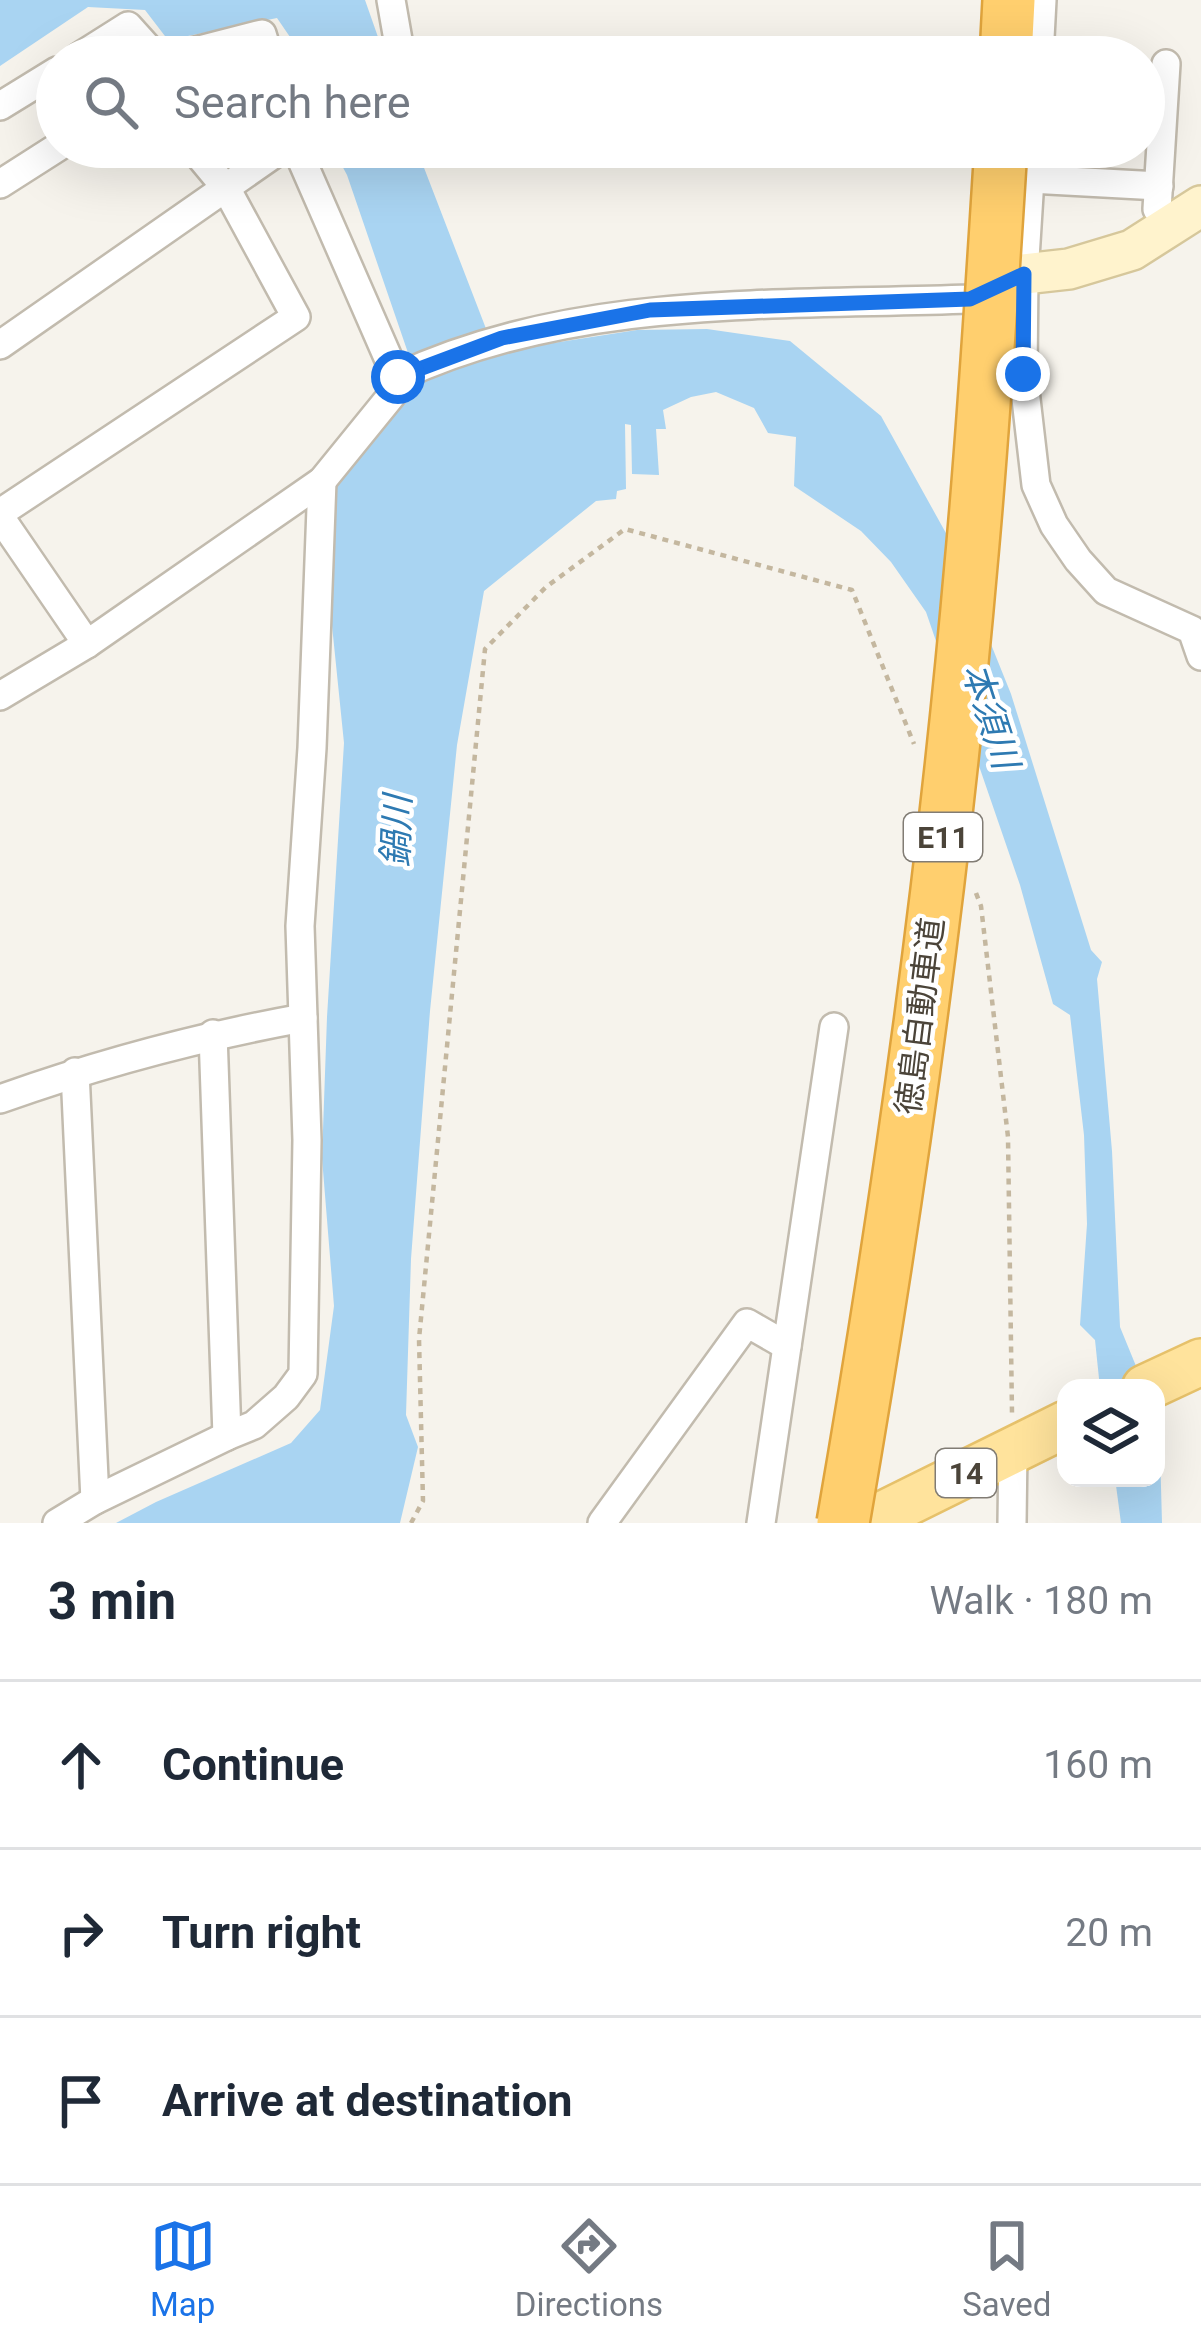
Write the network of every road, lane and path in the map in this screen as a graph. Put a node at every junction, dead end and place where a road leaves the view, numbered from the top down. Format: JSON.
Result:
{"nodes":[{"id":1,"x":391,"y":0,"type":"edge"},
{"id":2,"x":1009,"y":0,"type":"edge"},
{"id":3,"x":1042,"y":0,"type":"edge"},
{"id":4,"x":112,"y":36,"type":"edge"},
{"id":5,"x":137,"y":36,"type":"edge"},
{"id":6,"x":397,"y":36,"type":"edge"},
{"id":7,"x":1007,"y":36,"type":"edge"},
{"id":8,"x":1040,"y":36,"type":"edge"},
{"id":9,"x":1166,"y":64,"type":"dead end"},
{"id":10,"x":1165,"y":81,"type":"edge"},
{"id":11,"x":36,"y":83,"type":"edge"},
{"id":12,"x":0,"y":106,"type":"edge"},
{"id":13,"x":36,"y":161,"type":"edge"},
{"id":14,"x":209,"y":168,"type":"edge"},
{"id":15,"x":254,"y":168,"type":"edge"},
{"id":16,"x":306,"y":168,"type":"edge"},
{"id":17,"x":1014,"y":168,"type":"edge"},
{"id":18,"x":1015,"y":168,"type":"edge"},
{"id":19,"x":1036,"y":168,"type":"edge"},
{"id":20,"x":1160,"y":168,"type":"edge"},
{"id":21,"x":0,"y":184,"type":"edge"},
{"id":22,"x":226,"y":188,"type":"junction"},
{"id":23,"x":1201,"y":206,"type":"edge"},
{"id":24,"x":1024,"y":274,"type":"junction"},
{"id":25,"x":0,"y":345,"type":"edge"},
{"id":26,"x":402,"y":375,"type":"junction"},
{"id":27,"x":322,"y":481,"type":"junction"},
{"id":28,"x":0,"y":515,"type":"edge"},
{"id":29,"x":1198,"y":637,"type":"edge"},
{"id":30,"x":87,"y":644,"type":"junction"},
{"id":31,"x":0,"y":696,"type":"edge"},
{"id":32,"x":919,"y":756,"type":"dead end"},
{"id":33,"x":972,"y":885,"type":"dead end"},
{"id":34,"x":303,"y":1018,"type":"junction"},
{"id":35,"x":834,"y":1027,"type":"dead end"},
{"id":36,"x":213,"y":1034,"type":"junction"},
{"id":37,"x":75,"y":1072,"type":"junction"},
{"id":38,"x":0,"y":1099,"type":"edge"},
{"id":39,"x":787,"y":1346,"type":"junction"},
{"id":40,"x":1057,"y":1428,"type":"edge"},
{"id":41,"x":226,"y":1436,"type":"junction"},
{"id":42,"x":1013,"y":1449,"type":"junction"},
{"id":43,"x":94,"y":1501,"type":"junction"},
{"id":44,"x":57,"y":1523,"type":"edge"},
{"id":45,"x":411,"y":1523,"type":"edge"},
{"id":46,"x":602,"y":1523,"type":"edge"},
{"id":47,"x":761,"y":1523,"type":"edge"},
{"id":48,"x":844,"y":1523,"type":"edge"},
{"id":49,"x":866,"y":1523,"type":"edge"},
{"id":50,"x":1012,"y":1523,"type":"edge"}],
"edges":[{"from":1,"to":6,"type":"street"},
{"from":2,"to":7,"type":"highway"},
{"from":3,"to":8,"type":"street"},
{"from":4,"to":5,"type":"street"},
{"from":9,"to":10,"type":"street"},
{"from":11,"to":12,"type":"street"},
{"from":13,"to":21,"type":"street"},
{"from":14,"to":22,"type":"street"},
{"from":15,"to":22,"type":"street"},
{"from":16,"to":26,"type":"street"},
{"from":17,"to":48,"type":"highway","name":"徳島自動車道","number":"E11","bridge":true},
{"from":18,"to":24,"type":"street"},
{"from":19,"to":20,"type":"street"},
{"from":22,"to":25,"type":"street"},
{"from":22,"to":28,"type":"street"},
{"from":23,"to":24,"type":"main road"},
{"from":24,"to":26,"type":"street"},
{"from":24,"to":29,"type":"street"},
{"from":26,"to":27,"type":"street"},
{"from":27,"to":30,"type":"street"},
{"from":27,"to":34,"type":"street"},
{"from":28,"to":30,"type":"street"},
{"from":30,"to":31,"type":"street"},
{"from":32,"to":45,"type":"path"},
{"from":33,"to":42,"type":"path"},
{"from":34,"to":36,"type":"street"},
{"from":34,"to":41,"type":"street"},
{"from":35,"to":39,"type":"street"},
{"from":36,"to":37,"type":"street"},
{"from":36,"to":41,"type":"street"},
{"from":37,"to":38,"type":"street"},
{"from":37,"to":43,"type":"street"},
{"from":39,"to":46,"type":"street"},
{"from":39,"to":47,"type":"street"},
{"from":40,"to":42,"type":"main road","number":"14"},
{"from":41,"to":43,"type":"street"},
{"from":42,"to":49,"type":"main road","number":"14"},
{"from":42,"to":50,"type":"street"},
{"from":43,"to":44,"type":"street"}]}
